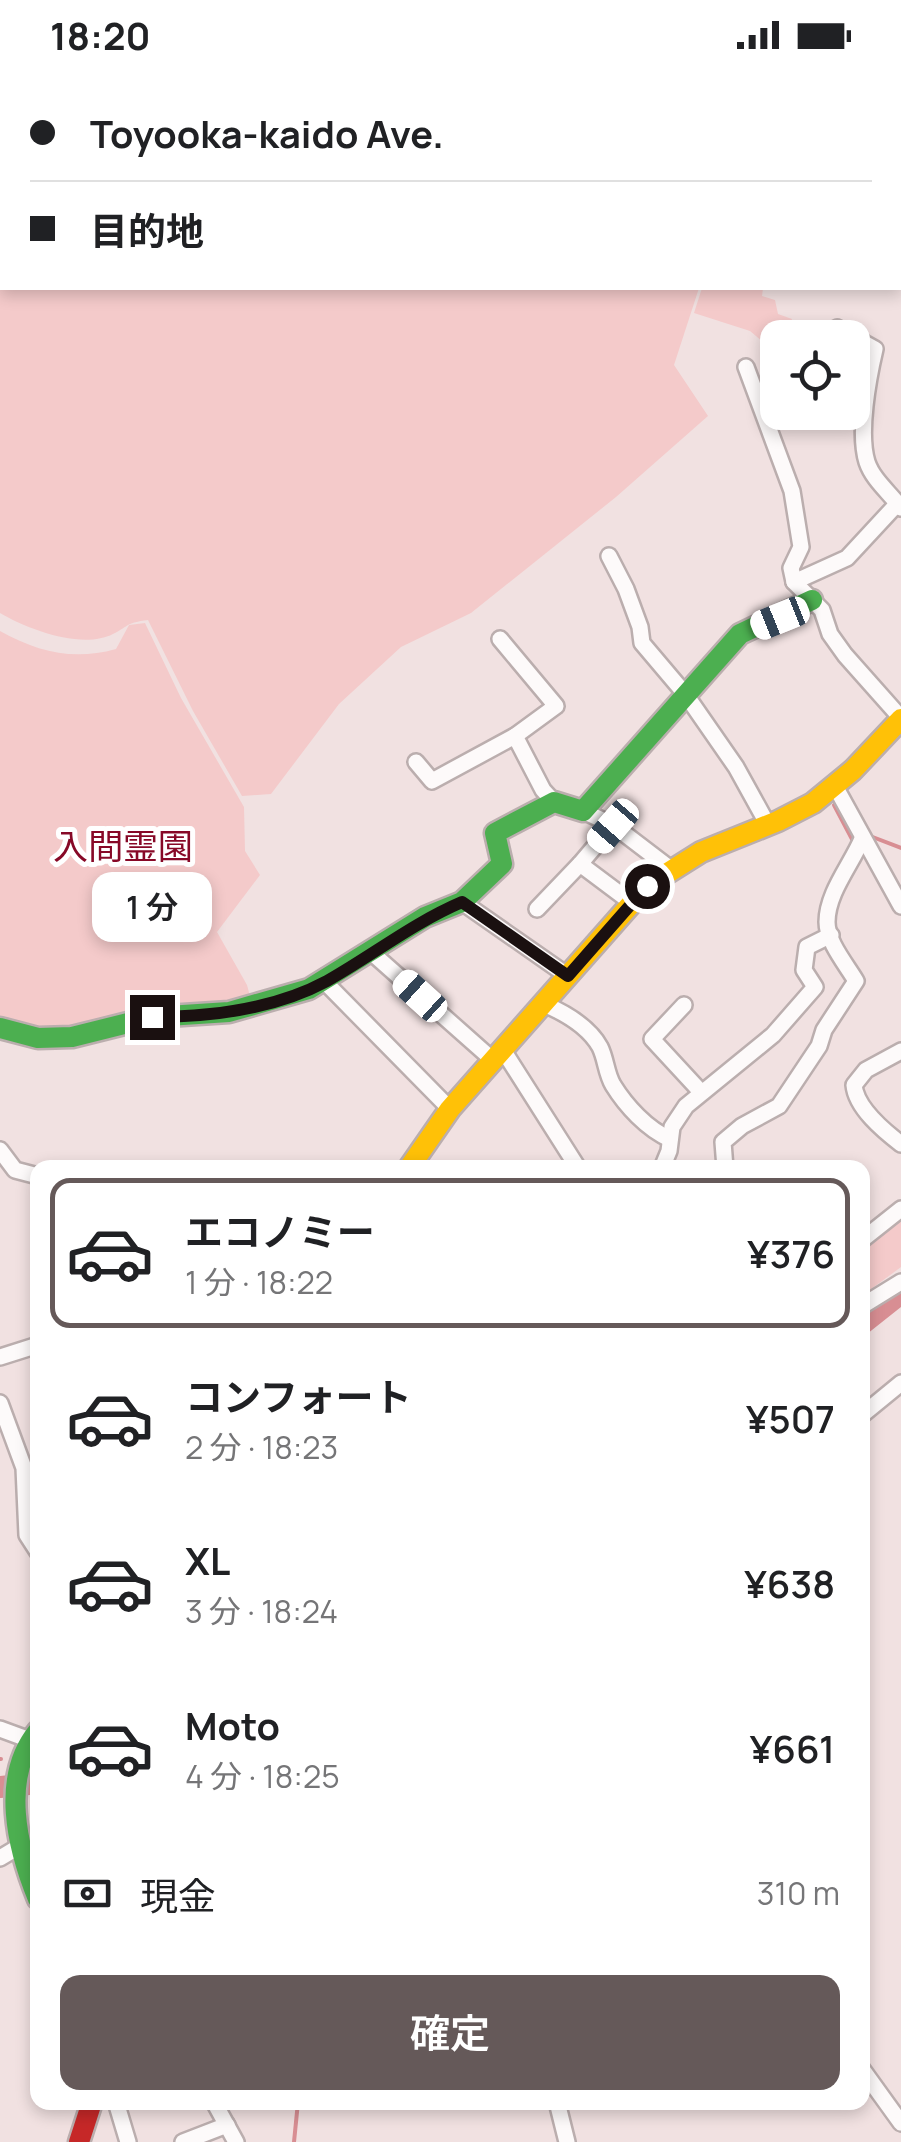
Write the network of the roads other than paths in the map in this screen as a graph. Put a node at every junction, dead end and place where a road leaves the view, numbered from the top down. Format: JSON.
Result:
{"nodes":[{"id":1,"x":870,"y":346,"type":"edge"},
{"id":2,"x":746,"y":367,"type":"dead end"},
{"id":3,"x":870,"y":370,"type":"edge"},
{"id":4,"x":866,"y":430,"type":"edge"},
{"id":5,"x":899,"y":506,"type":"edge"},
{"id":6,"x":608,"y":556,"type":"dead end"},
{"id":7,"x":794,"y":582,"type":"junction"},
{"id":8,"x":812,"y":600,"type":"junction"},
{"id":9,"x":500,"y":639,"type":"dead end"},
{"id":10,"x":686,"y":695,"type":"junction"},
{"id":11,"x":901,"y":718,"type":"edge"},
{"id":12,"x":515,"y":736,"type":"junction"},
{"id":13,"x":416,"y":762,"type":"dead end"},
{"id":14,"x":834,"y":786,"type":"junction"},
{"id":15,"x":554,"y":802,"type":"junction"},
{"id":16,"x":583,"y":811,"type":"junction"},
{"id":17,"x":768,"y":825,"type":"junction"},
{"id":18,"x":613,"y":826,"type":"junction"},
{"id":19,"x":862,"y":839,"type":"junction"},
{"id":20,"x":580,"y":864,"type":"junction"},
{"id":21,"x":668,"y":867,"type":"junction"},
{"id":22,"x":462,"y":902,"type":"junction"},
{"id":23,"x":632,"y":904,"type":"junction"},
{"id":24,"x":901,"y":906,"type":"edge"},
{"id":25,"x":537,"y":909,"type":"dead end"},
{"id":26,"x":831,"y":935,"type":"junction"},
{"id":27,"x":371,"y":952,"type":"junction"},
{"id":28,"x":568,"y":976,"type":"junction"},
{"id":29,"x":326,"y":982,"type":"junction"},
{"id":30,"x":544,"y":1004,"type":"junction"},
{"id":31,"x":684,"y":1005,"type":"dead end"},
{"id":32,"x":0,"y":1028,"type":"edge"},
{"id":33,"x":901,"y":1051,"type":"edge"},
{"id":34,"x":498,"y":1055,"type":"junction"},
{"id":35,"x":701,"y":1092,"type":"junction"},
{"id":36,"x":450,"y":1109,"type":"junction"},
{"id":37,"x":670,"y":1139,"type":"junction"},
{"id":38,"x":901,"y":1144,"type":"edge"},
{"id":39,"x":0,"y":1150,"type":"edge"},
{"id":40,"x":415,"y":1160,"type":"edge"},
{"id":41,"x":572,"y":1160,"type":"edge"},
{"id":42,"x":665,"y":1160,"type":"edge"},
{"id":43,"x":724,"y":1160,"type":"edge"},
{"id":44,"x":30,"y":1174,"type":"edge"},
{"id":45,"x":901,"y":1209,"type":"edge"},
{"id":46,"x":870,"y":1234,"type":"edge"},
{"id":47,"x":901,"y":1282,"type":"edge"},
{"id":48,"x":870,"y":1301,"type":"edge"},
{"id":49,"x":30,"y":1347,"type":"edge"},
{"id":50,"x":0,"y":1357,"type":"edge"},
{"id":51,"x":901,"y":1383,"type":"edge"},
{"id":52,"x":0,"y":1403,"type":"edge"},
{"id":53,"x":870,"y":1408,"type":"edge"},
{"id":54,"x":30,"y":1541,"type":"edge"},
{"id":55,"x":0,"y":1728,"type":"edge"},
{"id":56,"x":30,"y":1734,"type":"edge"},
{"id":57,"x":30,"y":1743,"type":"edge"},
{"id":58,"x":13,"y":1775,"type":"edge"},
{"id":59,"x":20,"y":1846,"type":"junction"},
{"id":60,"x":0,"y":1858,"type":"edge"},
{"id":61,"x":30,"y":1869,"type":"edge"},
{"id":62,"x":870,"y":2079,"type":"edge"},
{"id":63,"x":89,"y":2110,"type":"edge"},
{"id":64,"x":118,"y":2110,"type":"edge"},
{"id":65,"x":219,"y":2110,"type":"edge"},
{"id":66,"x":559,"y":2110,"type":"edge"},
{"id":67,"x":901,"y":2123,"type":"edge"},
{"id":68,"x":228,"y":2125,"type":"junction"},
{"id":69,"x":79,"y":2142,"type":"edge"},
{"id":70,"x":128,"y":2142,"type":"edge"},
{"id":71,"x":182,"y":2142,"type":"edge"},
{"id":72,"x":236,"y":2142,"type":"edge"},
{"id":73,"x":566,"y":2142,"type":"edge"}],
"edges":[{"from":1,"to":3,"type":"street"},
{"from":2,"to":7,"type":"street"},
{"from":4,"to":5,"type":"street"},
{"from":5,"to":7,"type":"street"},
{"from":6,"to":10,"type":"street"},
{"from":7,"to":8,"type":"street"},
{"from":8,"to":10,"type":"street"},
{"from":8,"to":11,"type":"street"},
{"from":9,"to":12,"type":"street"},
{"from":10,"to":16,"type":"street"},
{"from":10,"to":17,"type":"street"},
{"from":11,"to":14,"type":"street"},
{"from":12,"to":13,"type":"street"},
{"from":12,"to":15,"type":"street"},
{"from":14,"to":17,"type":"street"},
{"from":14,"to":19,"type":"street"},
{"from":15,"to":16,"type":"street"},
{"from":15,"to":22,"type":"street"},
{"from":16,"to":18,"type":"street"},
{"from":17,"to":21,"type":"street"},
{"from":18,"to":20,"type":"street"},
{"from":18,"to":21,"type":"street"},
{"from":19,"to":24,"type":"street"},
{"from":19,"to":26,"type":"street"},
{"from":20,"to":23,"type":"street"},
{"from":20,"to":25,"type":"street"},
{"from":21,"to":23,"type":"street"},
{"from":22,"to":27,"type":"street"},
{"from":22,"to":28,"type":"street"},
{"from":23,"to":28,"type":"street"},
{"from":26,"to":35,"type":"street"},
{"from":26,"to":43,"type":"street"},
{"from":27,"to":29,"type":"street"},
{"from":27,"to":34,"type":"street"},
{"from":28,"to":30,"type":"street"},
{"from":29,"to":32,"type":"street"},
{"from":29,"to":36,"type":"street"},
{"from":30,"to":34,"type":"street"},
{"from":30,"to":37,"type":"street"},
{"from":31,"to":35,"type":"street"},
{"from":33,"to":38,"type":"street"},
{"from":34,"to":36,"type":"street"},
{"from":34,"to":41,"type":"street"},
{"from":35,"to":37,"type":"street"},
{"from":36,"to":40,"type":"street"},
{"from":37,"to":42,"type":"street"},
{"from":39,"to":44,"type":"street"},
{"from":45,"to":46,"type":"street"},
{"from":47,"to":48,"type":"street"},
{"from":49,"to":50,"type":"street"},
{"from":51,"to":53,"type":"street"},
{"from":52,"to":54,"type":"street"},
{"from":55,"to":56,"type":"street"},
{"from":57,"to":58,"type":"street"},
{"from":58,"to":59,"type":"street"},
{"from":59,"to":60,"type":"street"},
{"from":59,"to":61,"type":"street"},
{"from":62,"to":67,"type":"street"},
{"from":63,"to":69,"type":"street"},
{"from":64,"to":70,"type":"street"},
{"from":65,"to":68,"type":"street"},
{"from":66,"to":73,"type":"street"},
{"from":68,"to":71,"type":"street"},
{"from":68,"to":72,"type":"street"}]}
